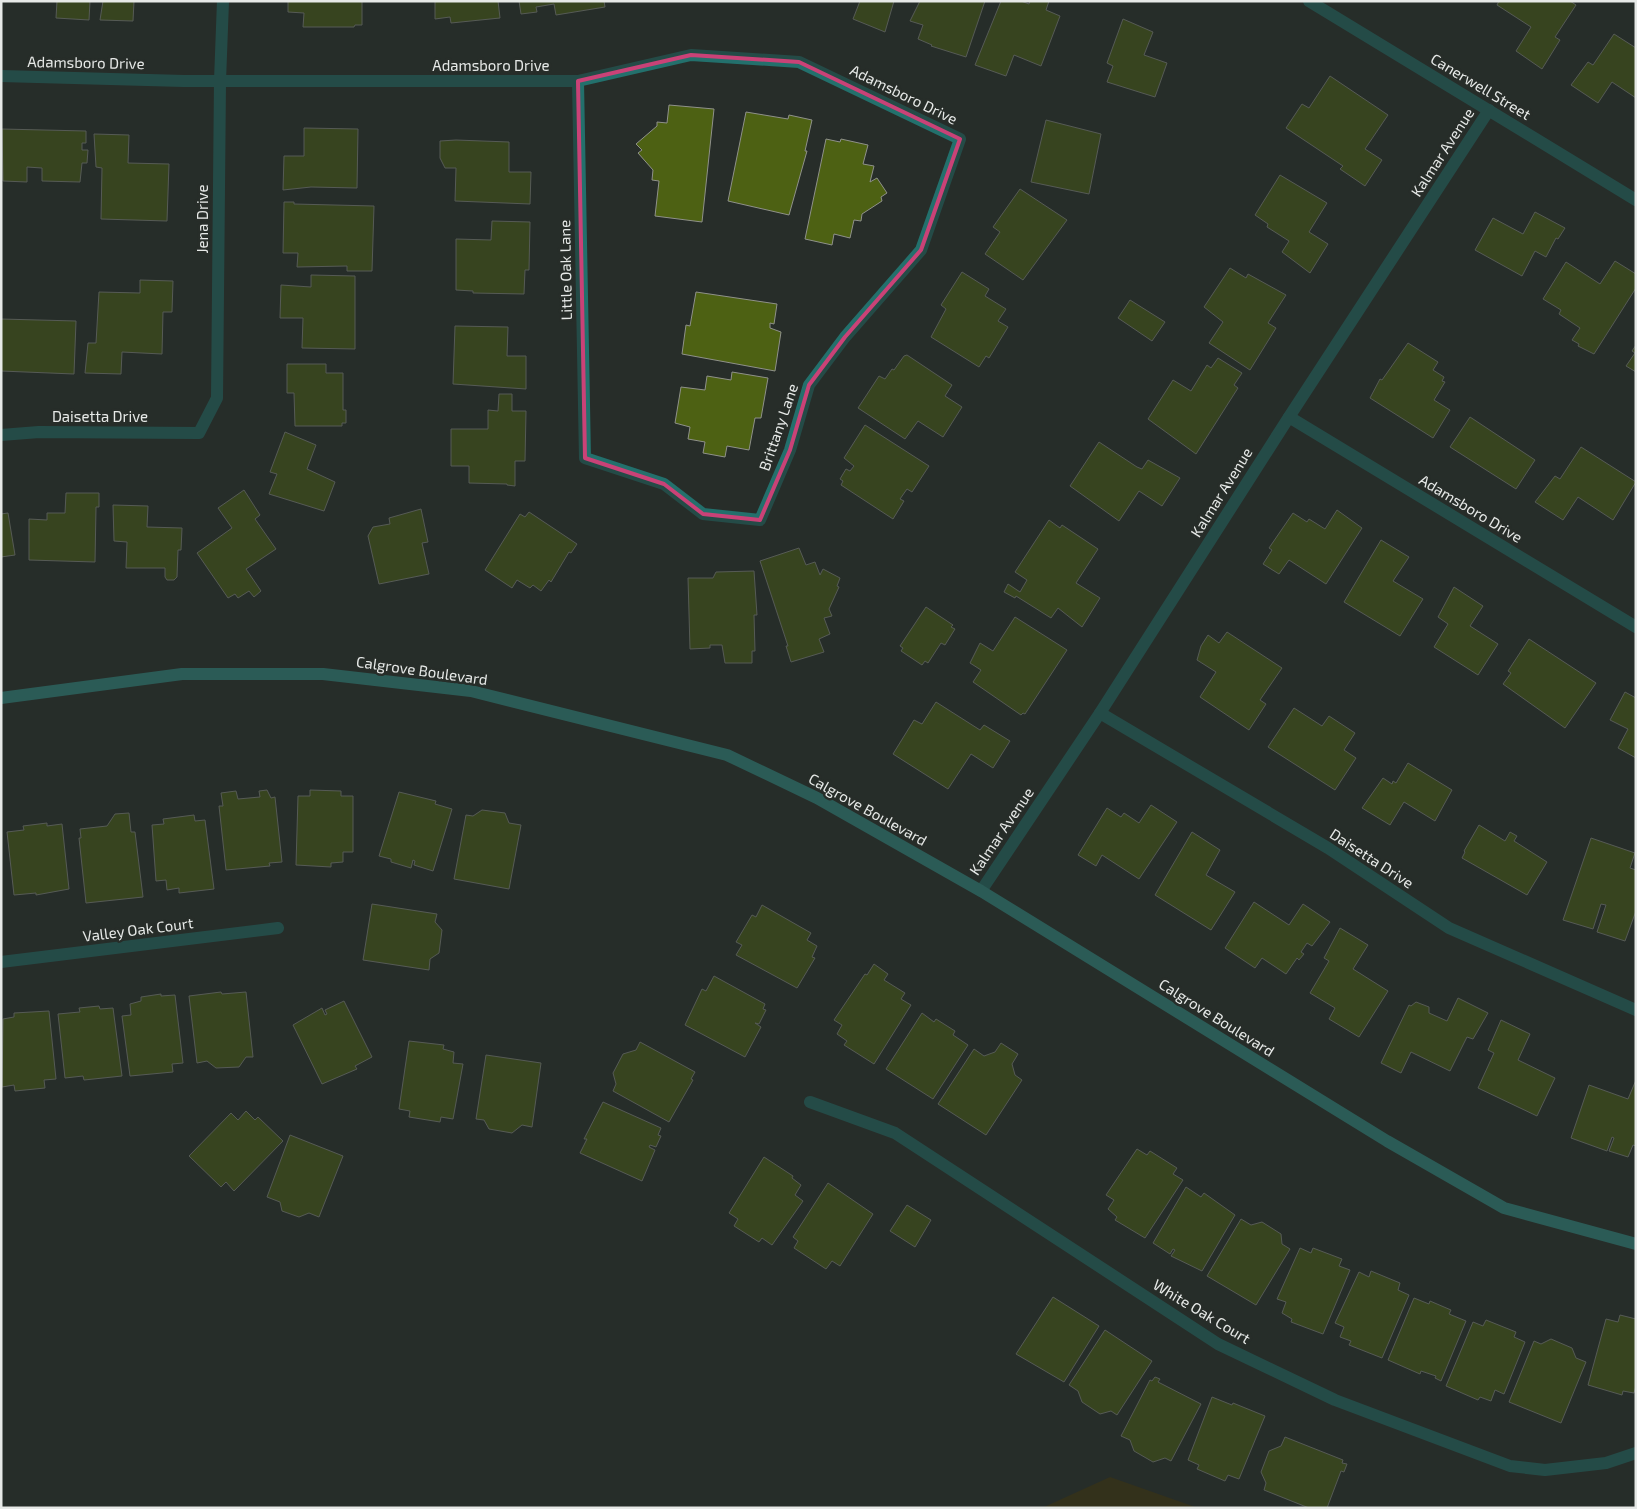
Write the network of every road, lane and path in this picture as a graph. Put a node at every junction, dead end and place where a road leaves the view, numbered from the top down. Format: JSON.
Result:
{"nodes":[{"id":1,"x":224,"y":1,"type":"edge"},
{"id":2,"x":1309,"y":1,"type":"edge"},
{"id":3,"x":1,"y":76,"type":"edge"},
{"id":4,"x":220,"y":81,"type":"junction"},
{"id":5,"x":578,"y":81,"type":"junction"},
{"id":6,"x":1489,"y":110,"type":"junction"},
{"id":7,"x":960,"y":139,"type":"joint"},
{"id":8,"x":1636,"y":200,"type":"edge"},
{"id":9,"x":1289,"y":417,"type":"junction"},
{"id":10,"x":199,"y":433,"type":"joint"},
{"id":11,"x":1,"y":435,"type":"edge"},
{"id":12,"x":586,"y":458,"type":"joint"},
{"id":13,"x":1636,"y":627,"type":"edge"},
{"id":14,"x":5,"y":695,"type":"edge"},
{"id":15,"x":1100,"y":713,"type":"junction"},
{"id":16,"x":981,"y":891,"type":"junction"},
{"id":17,"x":278,"y":928,"type":"dead end"},
{"id":18,"x":1,"y":962,"type":"edge"},
{"id":19,"x":1636,"y":1010,"type":"edge"},
{"id":20,"x":810,"y":1102,"type":"dead end"},
{"id":21,"x":1636,"y":1244,"type":"edge"},
{"id":22,"x":1636,"y":1453,"type":"edge"}],
"edges":[{"from":1,"to":4,"type":"street","name":"Jena Drive"},
{"from":2,"to":6,"type":"street","name":"Canerwell Street"},
{"from":3,"to":4,"type":"street","name":"Adamsboro Drive"},
{"from":4,"to":5,"type":"street","name":"Adamsboro Drive"},
{"from":4,"to":10,"type":"street","name":"Jena Drive"},
{"from":5,"to":7,"type":"street","name":"Adamsboro Drive"},
{"from":5,"to":12,"type":"street","name":"Little Oak Lane"},
{"from":6,"to":8,"type":"street","name":"Canerwell Street"},
{"from":6,"to":9,"type":"street","name":"Kalmar Avenue"},
{"from":7,"to":12,"type":"street","name":"Brittany Lane"},
{"from":9,"to":13,"type":"street","name":"Adamsboro Drive"},
{"from":9,"to":15,"type":"street","name":"Kalmar Avenue"},
{"from":10,"to":11,"type":"street","name":"Daisetta Drive"},
{"from":14,"to":16,"type":"street","name":"Calgrove Boulevard"},
{"from":15,"to":16,"type":"street","name":"Kalmar Avenue"},
{"from":15,"to":19,"type":"street","name":"Daisetta Drive"},
{"from":16,"to":21,"type":"street","name":"Calgrove Boulevard"},
{"from":17,"to":18,"type":"street","name":"Valley Oak Court"},
{"from":20,"to":22,"type":"street","name":"White Oak Court"}]}
